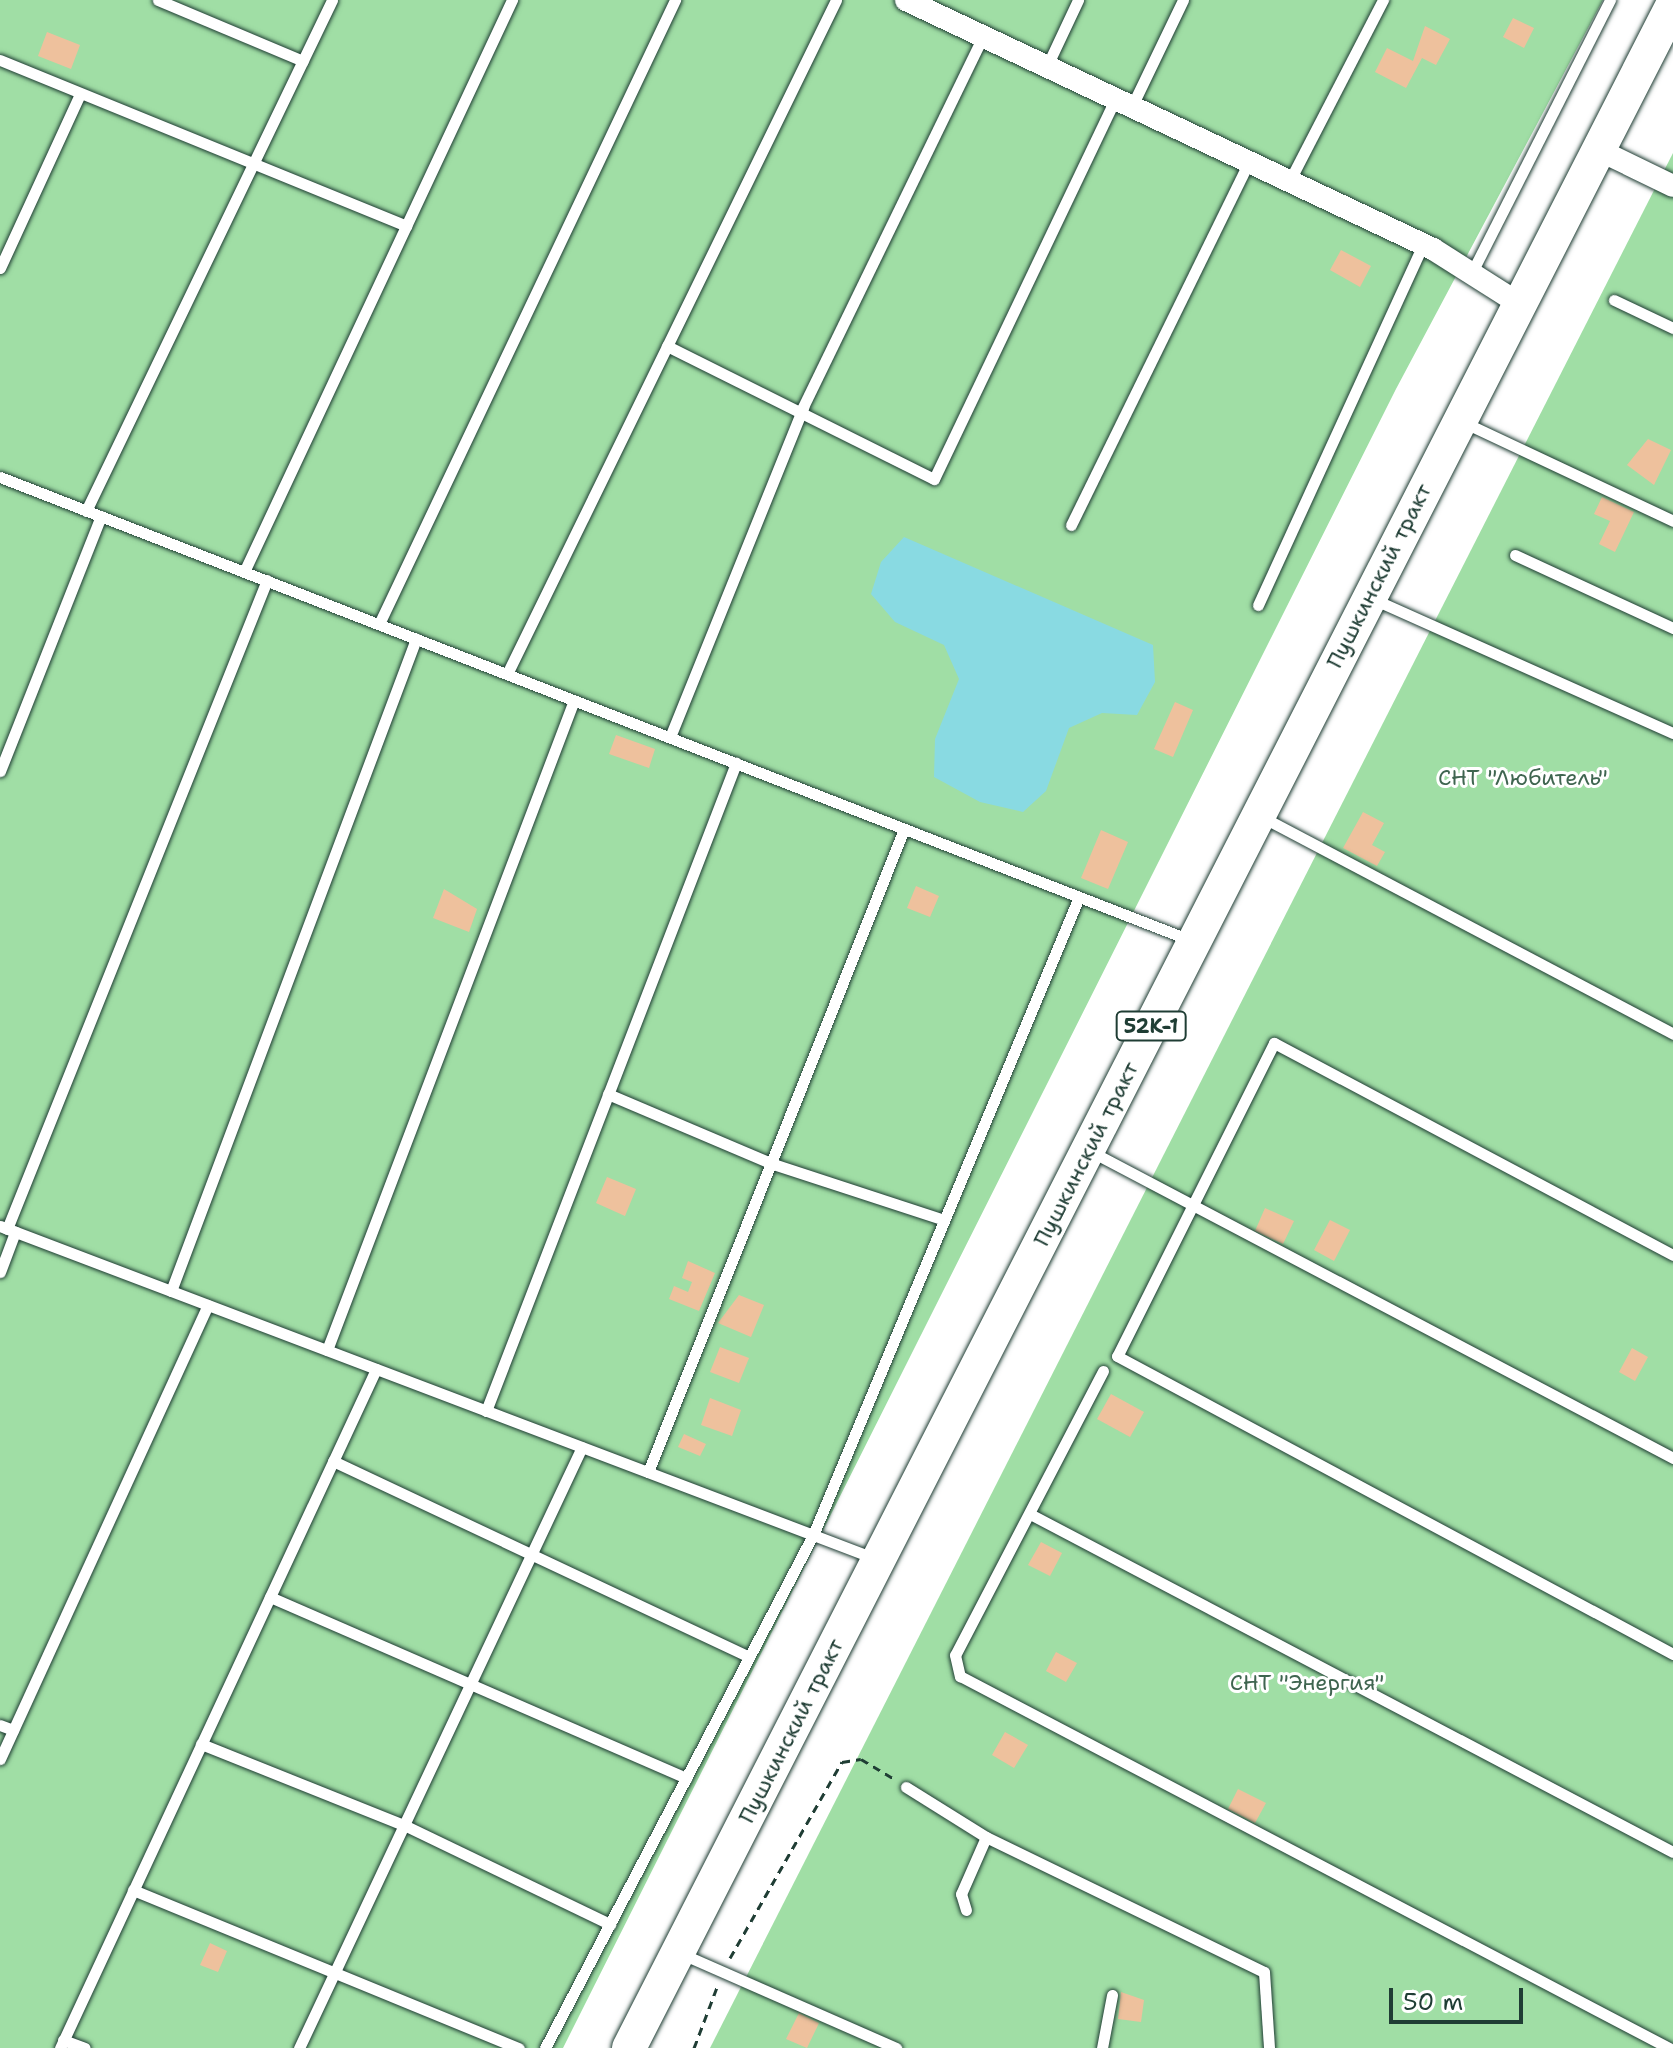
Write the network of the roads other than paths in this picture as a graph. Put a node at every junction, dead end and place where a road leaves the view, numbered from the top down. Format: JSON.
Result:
{"nodes":[{"id":1,"x":158,"y":0,"type":"edge"},
{"id":2,"x":332,"y":0,"type":"edge"},
{"id":3,"x":512,"y":0,"type":"edge"},
{"id":4,"x":675,"y":0,"type":"edge"},
{"id":5,"x":836,"y":0,"type":"edge"},
{"id":6,"x":906,"y":0,"type":"edge"},
{"id":7,"x":1078,"y":0,"type":"edge"},
{"id":8,"x":1183,"y":0,"type":"edge"},
{"id":9,"x":1383,"y":0,"type":"edge"},
{"id":10,"x":1610,"y":0,"type":"edge"},
{"id":11,"x":1673,"y":4,"type":"edge"},
{"id":12,"x":983,"y":36,"type":"junction"},
{"id":13,"x":0,"y":60,"type":"edge"},
{"id":14,"x":303,"y":61,"type":"junction"},
{"id":15,"x":1047,"y":66,"type":"junction"},
{"id":16,"x":80,"y":94,"type":"junction"},
{"id":17,"x":1124,"y":102,"type":"junction"},
{"id":18,"x":1599,"y":150,"type":"junction"},
{"id":19,"x":1249,"y":161,"type":"junction"},
{"id":20,"x":251,"y":166,"type":"junction"},
{"id":21,"x":1290,"y":180,"type":"junction"},
{"id":22,"x":1673,"y":186,"type":"edge"},
{"id":23,"x":406,"y":226,"type":"junction"},
{"id":24,"x":1423,"y":244,"type":"junction"},
{"id":25,"x":0,"y":268,"type":"edge"},
{"id":26,"x":1473,"y":270,"type":"junction"},
{"id":27,"x":1614,"y":300,"type":"dead end"},
{"id":28,"x":1518,"y":303,"type":"junction"},
{"id":29,"x":1673,"y":328,"type":"edge"},
{"id":30,"x":667,"y":346,"type":"junction"},
{"id":31,"x":803,"y":407,"type":"junction"},
{"id":32,"x":1459,"y":420,"type":"junction"},
{"id":33,"x":0,"y":477,"type":"edge"},
{"id":34,"x":86,"y":511,"type":"junction"},
{"id":35,"x":101,"y":516,"type":"junction"},
{"id":36,"x":1673,"y":521,"type":"edge"},
{"id":37,"x":1071,"y":525,"type":"dead end"},
{"id":38,"x":1515,"y":555,"type":"dead end"},
{"id":39,"x":244,"y":572,"type":"junction"},
{"id":40,"x":267,"y":580,"type":"junction"},
{"id":41,"x":1369,"y":597,"type":"junction"},
{"id":42,"x":1258,"y":605,"type":"dead end"},
{"id":43,"x":379,"y":624,"type":"junction"},
{"id":44,"x":1673,"y":628,"type":"edge"},
{"id":45,"x":416,"y":639,"type":"junction"},
{"id":46,"x":507,"y":674,"type":"junction"},
{"id":47,"x":574,"y":700,"type":"junction"},
{"id":48,"x":1673,"y":733,"type":"edge"},
{"id":49,"x":670,"y":737,"type":"junction"},
{"id":50,"x":736,"y":763,"type":"junction"},
{"id":51,"x":0,"y":771,"type":"edge"},
{"id":52,"x":1258,"y":815,"type":"junction"},
{"id":53,"x":904,"y":829,"type":"junction"},
{"id":54,"x":1079,"y":897,"type":"junction"},
{"id":55,"x":1194,"y":942,"type":"junction"},
{"id":56,"x":1673,"y":1034,"type":"edge"},
{"id":57,"x":608,"y":1094,"type":"junction"},
{"id":58,"x":1088,"y":1150,"type":"junction"},
{"id":59,"x":773,"y":1164,"type":"junction"},
{"id":60,"x":1194,"y":1207,"type":"junction"},
{"id":61,"x":944,"y":1220,"type":"junction"},
{"id":62,"x":8,"y":1229,"type":"edge"},
{"id":63,"x":1673,"y":1255,"type":"edge"},
{"id":64,"x":0,"y":1272,"type":"edge"},
{"id":65,"x":171,"y":1291,"type":"junction"},
{"id":66,"x":208,"y":1305,"type":"junction"},
{"id":67,"x":327,"y":1350,"type":"junction"},
{"id":68,"x":376,"y":1369,"type":"junction"},
{"id":69,"x":1103,"y":1371,"type":"dead end"},
{"id":70,"x":486,"y":1411,"type":"junction"},
{"id":71,"x":582,"y":1447,"type":"junction"},
{"id":72,"x":1673,"y":1458,"type":"edge"},
{"id":73,"x":333,"y":1461,"type":"junction"},
{"id":74,"x":648,"y":1472,"type":"junction"},
{"id":75,"x":1030,"y":1514,"type":"junction"},
{"id":76,"x":813,"y":1535,"type":"junction"},
{"id":77,"x":530,"y":1559,"type":"junction"},
{"id":78,"x":879,"y":1560,"type":"junction"},
{"id":79,"x":270,"y":1597,"type":"junction"},
{"id":80,"x":1673,"y":1654,"type":"edge"},
{"id":81,"x":749,"y":1657,"type":"junction"},
{"id":82,"x":469,"y":1687,"type":"junction"},
{"id":83,"x":0,"y":1725,"type":"edge"},
{"id":84,"x":13,"y":1730,"type":"junction"},
{"id":85,"x":201,"y":1744,"type":"junction"},
{"id":86,"x":0,"y":1759,"type":"edge"},
{"id":87,"x":686,"y":1778,"type":"junction"},
{"id":88,"x":906,"y":1787,"type":"road end"},
{"id":89,"x":404,"y":1825,"type":"junction"},
{"id":90,"x":986,"y":1837,"type":"junction"},
{"id":91,"x":1673,"y":1852,"type":"edge"},
{"id":92,"x":133,"y":1890,"type":"junction"},
{"id":93,"x":966,"y":1910,"type":"dead end"},
{"id":94,"x":610,"y":1924,"type":"junction"},
{"id":95,"x":678,"y":1952,"type":"junction"},
{"id":96,"x":335,"y":1972,"type":"junction"},
{"id":97,"x":1112,"y":1995,"type":"dead end"},
{"id":98,"x":62,"y":2044,"type":"edge"},
{"id":99,"x":85,"y":2048,"type":"edge"},
{"id":100,"x":299,"y":2048,"type":"edge"},
{"id":101,"x":519,"y":2048,"type":"edge"},
{"id":102,"x":545,"y":2048,"type":"edge"},
{"id":103,"x":629,"y":2048,"type":"edge"},
{"id":104,"x":896,"y":2048,"type":"edge"},
{"id":105,"x":1102,"y":2048,"type":"edge"},
{"id":106,"x":1269,"y":2048,"type":"edge"},
{"id":107,"x":1669,"y":2048,"type":"edge"}],
"edges":[{"from":1,"to":14,"type":"lane"},
{"from":2,"to":14,"type":"lane"},
{"from":3,"to":23,"type":"lane"},
{"from":4,"to":43,"type":"lane"},
{"from":5,"to":30,"type":"lane"},
{"from":6,"to":12,"type":"street"},
{"from":7,"to":15,"type":"lane"},
{"from":8,"to":17,"type":"lane"},
{"from":9,"to":21,"type":"lane"},
{"from":10,"to":26,"type":"lane"},
{"from":11,"to":18,"type":"main road","name":"Пушкинский тракт","number":"52К-1"},
{"from":12,"to":15,"type":"street"},
{"from":12,"to":31,"type":"lane"},
{"from":13,"to":16,"type":"lane"},
{"from":14,"to":20,"type":"lane"},
{"from":15,"to":17,"type":"street"},
{"from":16,"to":20,"type":"lane"},
{"from":16,"to":25,"type":"lane"},
{"from":17,"to":19,"type":"street"},
{"from":17,"to":31,"type":"lane"},
{"from":18,"to":22,"type":"street"},
{"from":18,"to":28,"type":"main road","name":"Пушкинский тракт","number":"52К-1"},
{"from":19,"to":21,"type":"street"},
{"from":19,"to":37,"type":"lane"},
{"from":20,"to":23,"type":"lane"},
{"from":20,"to":34,"type":"lane"},
{"from":21,"to":24,"type":"street"},
{"from":23,"to":39,"type":"lane"},
{"from":24,"to":26,"type":"street"},
{"from":24,"to":42,"type":"lane"},
{"from":26,"to":28,"type":"street"},
{"from":27,"to":29,"type":"lane"},
{"from":28,"to":32,"type":"main road","name":"Пушкинский тракт","number":"52К-1"},
{"from":30,"to":31,"type":"lane"},
{"from":30,"to":46,"type":"lane"},
{"from":31,"to":49,"type":"lane"},
{"from":32,"to":36,"type":"lane"},
{"from":32,"to":41,"type":"main road","name":"Пушкинский тракт","number":"52К-1"},
{"from":33,"to":34,"type":"lane"},
{"from":34,"to":35,"type":"lane"},
{"from":35,"to":39,"type":"lane"},
{"from":35,"to":51,"type":"lane"},
{"from":38,"to":44,"type":"lane"},
{"from":39,"to":40,"type":"lane"},
{"from":40,"to":43,"type":"lane"},
{"from":40,"to":62,"type":"lane"},
{"from":41,"to":48,"type":"lane"},
{"from":41,"to":52,"type":"main road","name":"Пушкинский тракт","number":"52К-1"},
{"from":43,"to":45,"type":"lane"},
{"from":45,"to":46,"type":"lane"},
{"from":45,"to":65,"type":"lane"},
{"from":46,"to":47,"type":"lane"},
{"from":47,"to":49,"type":"lane"},
{"from":47,"to":67,"type":"lane"},
{"from":49,"to":50,"type":"lane"},
{"from":50,"to":53,"type":"lane"},
{"from":50,"to":57,"type":"lane"},
{"from":52,"to":55,"type":"main road","name":"Пушкинский тракт","number":"52К-1"},
{"from":52,"to":56,"type":"lane"},
{"from":53,"to":54,"type":"lane"},
{"from":53,"to":59,"type":"lane"},
{"from":54,"to":55,"type":"lane"},
{"from":54,"to":61,"type":"lane"},
{"from":55,"to":58,"type":"main road","name":"Пушкинский тракт","number":"52К-1"},
{"from":57,"to":59,"type":"lane"},
{"from":57,"to":70,"type":"lane"},
{"from":58,"to":60,"type":"lane"},
{"from":58,"to":78,"type":"main road","name":"Пушкинский тракт","number":"52К-1"},
{"from":59,"to":61,"type":"lane"},
{"from":59,"to":74,"type":"lane"},
{"from":60,"to":63,"type":"lane"},
{"from":60,"to":72,"type":"lane"},
{"from":60,"to":80,"type":"lane"},
{"from":61,"to":76,"type":"lane"},
{"from":62,"to":64,"type":"lane"},
{"from":62,"to":65,"type":"lane"},
{"from":65,"to":66,"type":"lane"},
{"from":66,"to":67,"type":"lane"},
{"from":66,"to":84,"type":"lane"},
{"from":67,"to":68,"type":"lane"},
{"from":68,"to":70,"type":"lane"},
{"from":68,"to":73,"type":"lane"},
{"from":69,"to":75,"type":"lane"},
{"from":70,"to":71,"type":"lane"},
{"from":71,"to":74,"type":"lane"},
{"from":71,"to":77,"type":"lane"},
{"from":73,"to":77,"type":"lane"},
{"from":73,"to":79,"type":"lane"},
{"from":74,"to":76,"type":"lane"},
{"from":75,"to":91,"type":"lane"},
{"from":75,"to":107,"type":"lane"},
{"from":76,"to":78,"type":"lane"},
{"from":76,"to":81,"type":"lane"},
{"from":77,"to":81,"type":"lane"},
{"from":77,"to":82,"type":"lane"},
{"from":78,"to":95,"type":"main road","name":"Пушкинский тракт","number":"52К-1"},
{"from":79,"to":82,"type":"lane"},
{"from":79,"to":85,"type":"lane"},
{"from":81,"to":87,"type":"lane"},
{"from":82,"to":87,"type":"lane"},
{"from":82,"to":89,"type":"lane"},
{"from":83,"to":84,"type":"lane"},
{"from":84,"to":86,"type":"lane"},
{"from":85,"to":89,"type":"lane"},
{"from":85,"to":92,"type":"lane"},
{"from":87,"to":94,"type":"lane"},
{"from":88,"to":90,"type":"lane"},
{"from":89,"to":94,"type":"lane"},
{"from":89,"to":96,"type":"lane"},
{"from":90,"to":93,"type":"lane"},
{"from":90,"to":106,"type":"lane"},
{"from":92,"to":96,"type":"lane"},
{"from":92,"to":98,"type":"lane"},
{"from":94,"to":102,"type":"lane"},
{"from":95,"to":103,"type":"main road","name":"Пушкинский тракт","number":"52К-1"},
{"from":95,"to":104,"type":"lane"},
{"from":96,"to":100,"type":"lane"},
{"from":96,"to":101,"type":"lane"},
{"from":97,"to":105,"type":"lane"},
{"from":98,"to":99,"type":"lane"}]}
